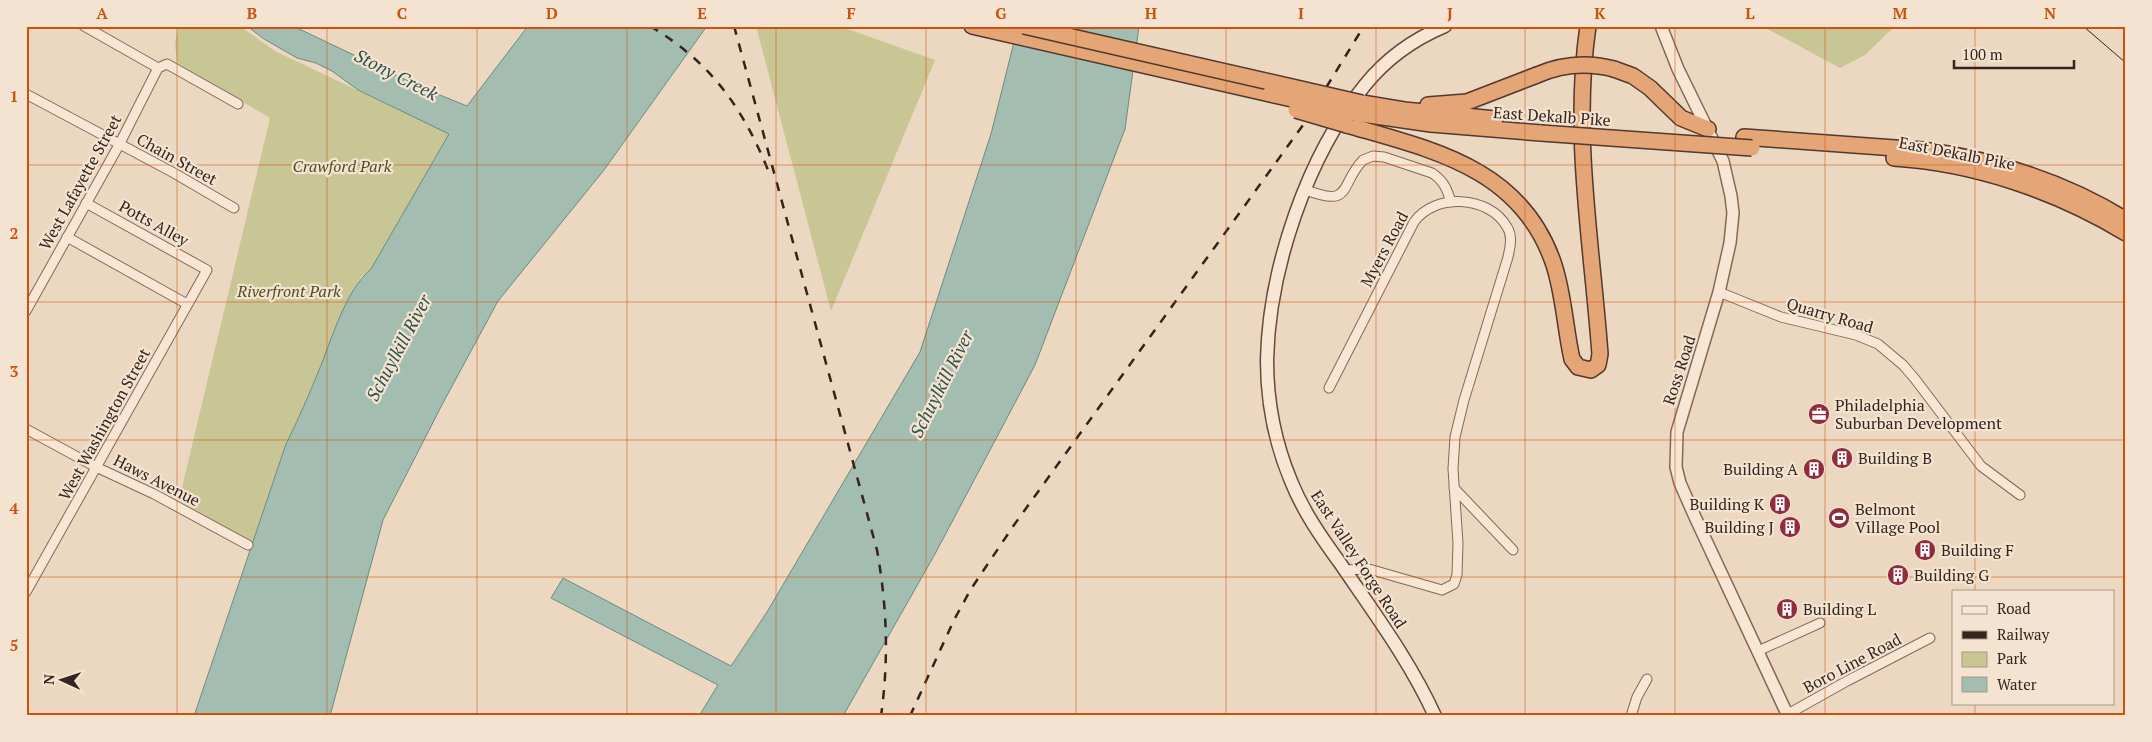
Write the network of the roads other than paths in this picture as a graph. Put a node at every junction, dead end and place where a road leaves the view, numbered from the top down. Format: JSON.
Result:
{"nodes":[{"id":1,"x":84,"y":26,"type":"edge"},
{"id":2,"x":972,"y":26,"type":"edge"},
{"id":3,"x":1024,"y":26,"type":"edge"},
{"id":4,"x":1588,"y":26,"type":"edge"},
{"id":5,"x":1661,"y":26,"type":"edge"},
{"id":6,"x":1439,"y":28,"type":"edge"},
{"id":7,"x":158,"y":68,"type":"junction"},
{"id":8,"x":26,"y":94,"type":"edge"},
{"id":9,"x":238,"y":104,"type":"dead end"},
{"id":10,"x":1413,"y":111,"type":"junction"},
{"id":11,"x":1354,"y":113,"type":"junction"},
{"id":12,"x":1541,"y":127,"type":"junction"},
{"id":13,"x":1708,"y":130,"type":"junction"},
{"id":14,"x":1748,"y":142,"type":"junction"},
{"id":15,"x":120,"y":144,"type":"junction"},
{"id":16,"x":1306,"y":190,"type":"junction"},
{"id":17,"x":1451,"y":202,"type":"junction"},
{"id":18,"x":86,"y":203,"type":"junction"},
{"id":19,"x":234,"y":208,"type":"dead end"},
{"id":20,"x":2126,"y":220,"type":"edge"},
{"id":21,"x":2126,"y":233,"type":"edge"},
{"id":22,"x":67,"y":236,"type":"junction"},
{"id":23,"x":207,"y":270,"type":"joint"},
{"id":24,"x":1720,"y":292,"type":"junction"},
{"id":25,"x":187,"y":304,"type":"junction"},
{"id":26,"x":26,"y":310,"type":"edge"},
{"id":27,"x":1330,"y":388,"type":"dead end"},
{"id":28,"x":26,"y":430,"type":"edge"},
{"id":29,"x":96,"y":467,"type":"junction"},
{"id":30,"x":1454,"y":488,"type":"junction"},
{"id":31,"x":2020,"y":495,"type":"dead end"},
{"id":32,"x":248,"y":545,"type":"dead end"},
{"id":33,"x":1513,"y":550,"type":"dead end"},
{"id":34,"x":1344,"y":570,"type":"junction"},
{"id":35,"x":27,"y":588,"type":"edge"},
{"id":36,"x":1820,"y":622,"type":"dead end"},
{"id":37,"x":1930,"y":638,"type":"dead end"},
{"id":38,"x":1758,"y":651,"type":"junction"},
{"id":39,"x":1647,"y":679,"type":"dead end"},
{"id":40,"x":1788,"y":715,"type":"edge"},
{"id":41,"x":1435,"y":716,"type":"edge"},
{"id":42,"x":1631,"y":716,"type":"edge"}],
"edges":[{"from":1,"to":7,"type":"street"},
{"from":2,"to":11,"type":"highway","bridge":true},
{"from":3,"to":11,"type":"highway","name":"East Dekalb Pike","bridge":true},
{"from":4,"to":11,"type":"highway"},
{"from":5,"to":13,"type":"street","name":"Ross Road"},
{"from":6,"to":16,"type":"main road","name":"East Valley Forge Road"},
{"from":7,"to":9,"type":"street"},
{"from":7,"to":15,"type":"street","name":"West Lafayette Street"},
{"from":8,"to":15,"type":"street","name":"Chain Street"},
{"from":10,"to":11,"type":"highway","name":"East Dekalb Pike"},
{"from":10,"to":12,"type":"highway","name":"East Dekalb Pike"},
{"from":10,"to":13,"type":"highway","bridge":true},
{"from":11,"to":12,"type":"highway","name":"East Dekalb Pike"},
{"from":12,"to":14,"type":"highway","name":"East Dekalb Pike","bridge":true},
{"from":13,"to":24,"type":"street","name":"Ross Road"},
{"from":14,"to":20,"type":"highway","name":"East Dekalb Pike"},
{"from":14,"to":21,"type":"highway","name":"East Dekalb Pike"},
{"from":15,"to":18,"type":"street","name":"West Lafayette Street"},
{"from":15,"to":19,"type":"street","name":"Chain Street"},
{"from":16,"to":17,"type":"street"},
{"from":16,"to":34,"type":"main road","name":"East Valley Forge Road"},
{"from":17,"to":27,"type":"street","name":"Myers Road"},
{"from":17,"to":30,"type":"street","name":"Myers Road"},
{"from":18,"to":22,"type":"street","name":"West Lafayette Street"},
{"from":18,"to":23,"type":"street","name":"Potts Alley"},
{"from":22,"to":25,"type":"street"},
{"from":22,"to":26,"type":"street","name":"West Lafayette Street"},
{"from":23,"to":25,"type":"street","name":"West Washington Street"},
{"from":24,"to":31,"type":"street","name":"Quarry Road"},
{"from":24,"to":38,"type":"street","name":"Ross Road"},
{"from":25,"to":29,"type":"street","name":"West Washington Street"},
{"from":28,"to":29,"type":"street","name":"Haws Avenue"},
{"from":29,"to":32,"type":"street","name":"Haws Avenue"},
{"from":29,"to":35,"type":"street","name":"West Washington Street"},
{"from":30,"to":33,"type":"street"},
{"from":30,"to":34,"type":"street","name":"Myers Road"},
{"from":34,"to":41,"type":"main road","name":"East Valley Forge Road"},
{"from":36,"to":38,"type":"street"},
{"from":37,"to":40,"type":"street","name":"Boro Line Road"},
{"from":38,"to":40,"type":"street","name":"Ross Road"},
{"from":39,"to":42,"type":"street"}]}
